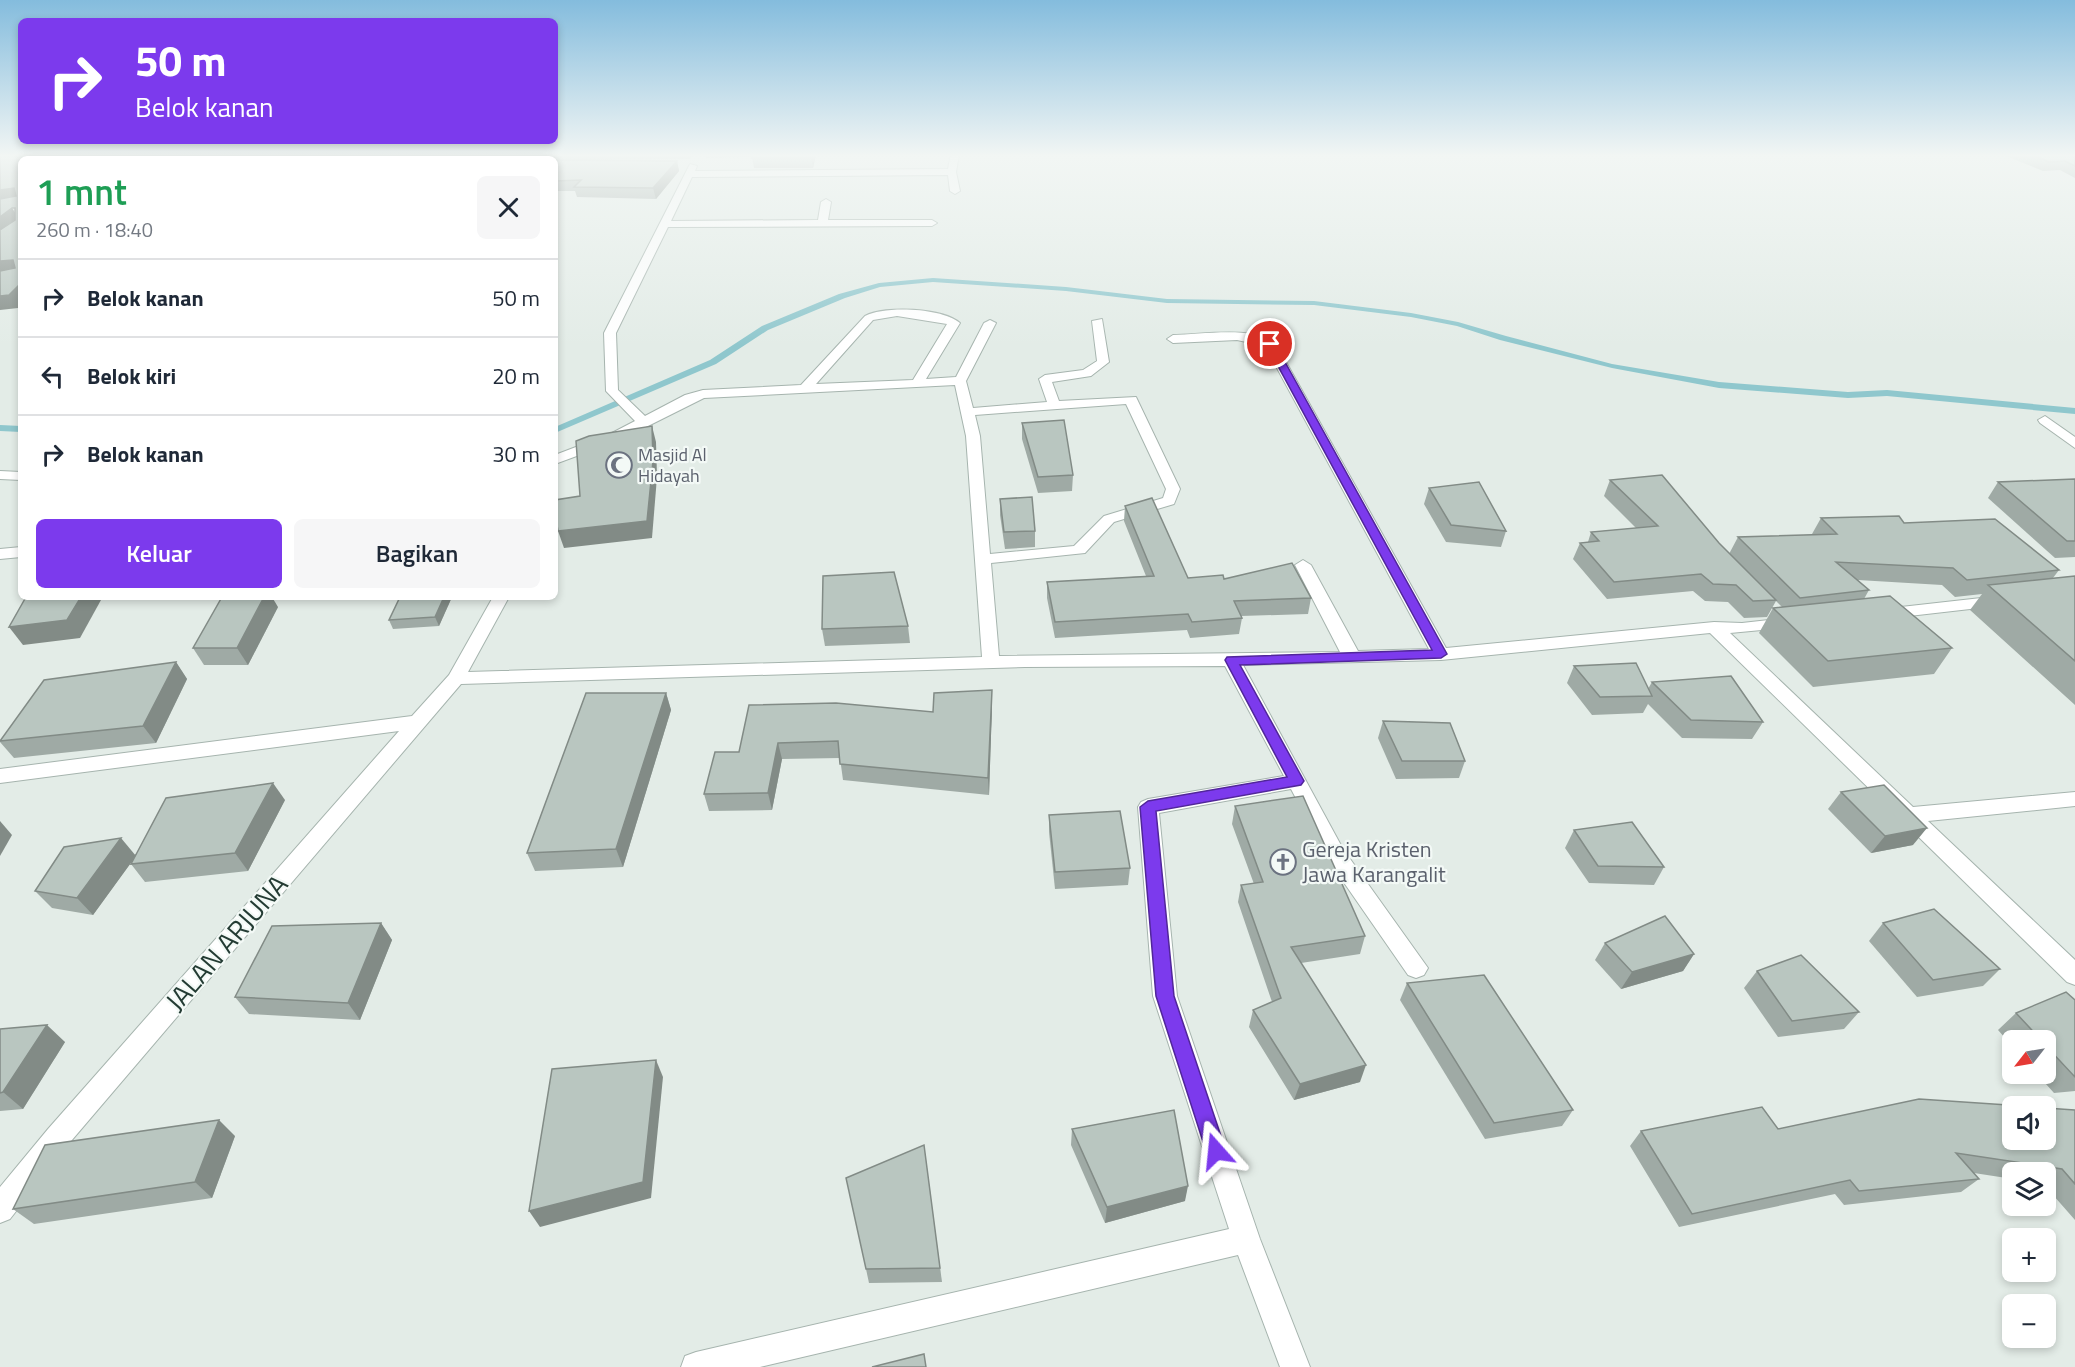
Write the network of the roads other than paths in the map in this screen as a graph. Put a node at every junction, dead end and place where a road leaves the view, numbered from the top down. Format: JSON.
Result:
{"nodes":[{"id":1,"x":667,"y":218,"type":"edge"},
{"id":2,"x":824,"y":218,"type":"edge"},
{"id":3,"x":823,"y":223,"type":"junction"},
{"id":4,"x":932,"y":223,"type":"dead end"},
{"id":5,"x":664,"y":224,"type":"junction"},
{"id":6,"x":1098,"y":321,"type":"dead end"},
{"id":7,"x":990,"y":323,"type":"dead end"},
{"id":8,"x":1173,"y":339,"type":"dead end"},
{"id":9,"x":960,"y":381,"type":"junction"},
{"id":10,"x":918,"y":382,"type":"junction"},
{"id":11,"x":804,"y":390,"type":"junction"},
{"id":12,"x":1054,"y":405,"type":"junction"},
{"id":13,"x":968,"y":412,"type":"junction"},
{"id":14,"x":2045,"y":420,"type":"dead end"},
{"id":15,"x":645,"y":423,"type":"junction"},
{"id":16,"x":2075,"y":444,"type":"edge"},
{"id":17,"x":558,"y":459,"type":"edge"},
{"id":18,"x":0,"y":475,"type":"edge"},
{"id":19,"x":18,"y":476,"type":"edge"},
{"id":20,"x":18,"y":552,"type":"edge"},
{"id":21,"x":0,"y":554,"type":"edge"},
{"id":22,"x":984,"y":559,"type":"junction"},
{"id":23,"x":1303,"y":565,"type":"dead end"},
{"id":24,"x":2021,"y":598,"type":"edge"},
{"id":25,"x":499,"y":600,"type":"edge"},
{"id":26,"x":1771,"y":608,"type":"edge"},
{"id":27,"x":1869,"y":615,"type":"edge"},
{"id":28,"x":1810,"y":621,"type":"edge"},
{"id":29,"x":1786,"y":624,"type":"junction"},
{"id":30,"x":1714,"y":627,"type":"junction"},
{"id":31,"x":1441,"y":654,"type":"junction"},
{"id":32,"x":1352,"y":657,"type":"junction"},
{"id":33,"x":1231,"y":660,"type":"junction"},
{"id":34,"x":991,"y":662,"type":"junction"},
{"id":35,"x":456,"y":678,"type":"junction"},
{"id":36,"x":418,"y":722,"type":"junction"},
{"id":37,"x":0,"y":776,"type":"edge"},
{"id":38,"x":1296,"y":781,"type":"junction"},
{"id":39,"x":2075,"y":800,"type":"edge"},
{"id":40,"x":1908,"y":815,"type":"junction"},
{"id":41,"x":1416,"y":968,"type":"dead end"},
{"id":42,"x":2075,"y":975,"type":"edge"},
{"id":43,"x":0,"y":1209,"type":"edge"},
{"id":44,"x":1246,"y":1239,"type":"junction"},
{"id":45,"x":696,"y":1367,"type":"edge"},
{"id":46,"x":1295,"y":1367,"type":"edge"}],
"edges":[{"from":1,"to":5,"type":"street"},
{"from":2,"to":3,"type":"street"},
{"from":3,"to":4,"type":"street"},
{"from":3,"to":5,"type":"street"},
{"from":5,"to":15,"type":"street"},
{"from":6,"to":12,"type":"street"},
{"from":7,"to":9,"type":"street"},
{"from":8,"to":31,"type":"street"},
{"from":9,"to":10,"type":"street"},
{"from":9,"to":13,"type":"street"},
{"from":10,"to":11,"type":"street"},
{"from":10,"to":11,"type":"street"},
{"from":11,"to":15,"type":"street"},
{"from":12,"to":13,"type":"street"},
{"from":12,"to":22,"type":"street"},
{"from":13,"to":22,"type":"street"},
{"from":14,"to":16,"type":"street"},
{"from":15,"to":17,"type":"street"},
{"from":18,"to":19,"type":"street"},
{"from":20,"to":21,"type":"street"},
{"from":22,"to":34,"type":"street"},
{"from":23,"to":32,"type":"street"},
{"from":24,"to":27,"type":"street"},
{"from":25,"to":35,"type":"street","name":"JALAN ARJUNA"},
{"from":26,"to":29,"type":"street"},
{"from":28,"to":29,"type":"street"},
{"from":29,"to":30,"type":"street"},
{"from":30,"to":31,"type":"street"},
{"from":30,"to":40,"type":"street"},
{"from":31,"to":32,"type":"street"},
{"from":32,"to":33,"type":"street"},
{"from":33,"to":34,"type":"street"},
{"from":33,"to":38,"type":"street"},
{"from":34,"to":35,"type":"street"},
{"from":35,"to":36,"type":"street","name":"JALAN ARJUNA"},
{"from":36,"to":37,"type":"street"},
{"from":36,"to":43,"type":"street","name":"JALAN ARJUNA"},
{"from":38,"to":41,"type":"street"},
{"from":38,"to":44,"type":"street"},
{"from":39,"to":40,"type":"street"},
{"from":40,"to":42,"type":"street"},
{"from":44,"to":45,"type":"street"},
{"from":44,"to":46,"type":"street"}]}
